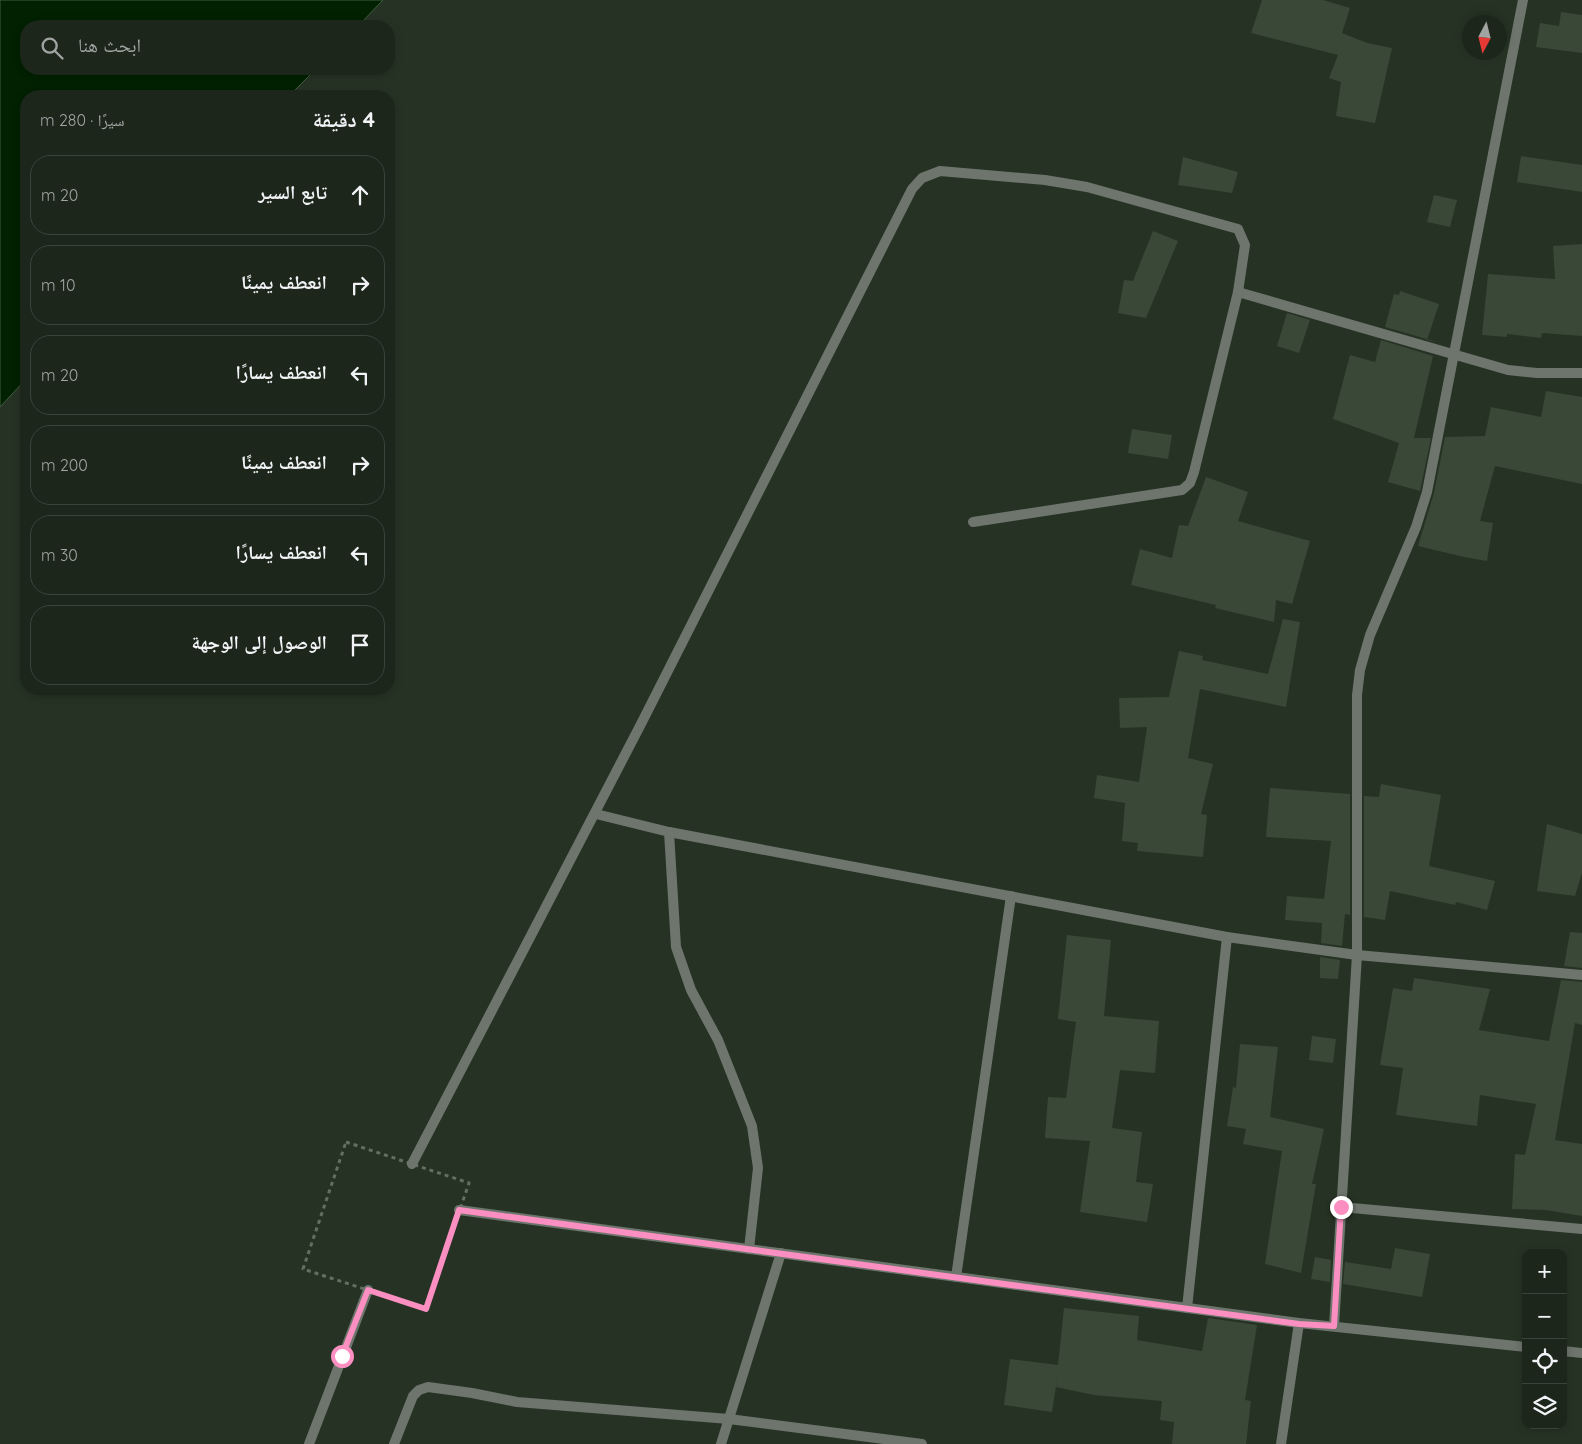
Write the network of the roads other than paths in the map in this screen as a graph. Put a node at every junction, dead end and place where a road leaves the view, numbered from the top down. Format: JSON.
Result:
{"nodes":[{"id":1,"x":1523,"y":0,"type":"edge"},
{"id":2,"x":1238,"y":292,"type":"junction"},
{"id":3,"x":1455,"y":354,"type":"junction"},
{"id":4,"x":1582,"y":373,"type":"edge"},
{"id":5,"x":973,"y":522,"type":"dead end"},
{"id":6,"x":596,"y":814,"type":"junction"},
{"id":7,"x":668,"y":832,"type":"junction"},
{"id":8,"x":1011,"y":896,"type":"junction"},
{"id":9,"x":1227,"y":937,"type":"junction"},
{"id":10,"x":1356,"y":955,"type":"junction"},
{"id":11,"x":1582,"y":975,"type":"edge"},
{"id":12,"x":412,"y":1164,"type":"road end"},
{"id":13,"x":1341,"y":1207,"type":"junction"},
{"id":14,"x":459,"y":1210,"type":"road end"},
{"id":15,"x":1582,"y":1229,"type":"edge"},
{"id":16,"x":749,"y":1249,"type":"junction"},
{"id":17,"x":781,"y":1253,"type":"junction"},
{"id":18,"x":956,"y":1277,"type":"junction"},
{"id":19,"x":368,"y":1290,"type":"road end"},
{"id":20,"x":1187,"y":1308,"type":"junction"},
{"id":21,"x":1299,"y":1324,"type":"junction"},
{"id":22,"x":1334,"y":1326,"type":"junction"},
{"id":23,"x":1522,"y":1347,"type":"edge"},
{"id":24,"x":1567,"y":1351,"type":"edge"},
{"id":25,"x":1582,"y":1353,"type":"edge"},
{"id":26,"x":729,"y":1419,"type":"junction"},
{"id":27,"x":309,"y":1444,"type":"edge"},
{"id":28,"x":394,"y":1444,"type":"edge"},
{"id":29,"x":721,"y":1444,"type":"edge"},
{"id":30,"x":922,"y":1444,"type":"edge"},
{"id":31,"x":1281,"y":1444,"type":"edge"}],
"edges":[{"from":1,"to":3,"type":"street"},
{"from":2,"to":3,"type":"street"},
{"from":2,"to":5,"type":"street"},
{"from":2,"to":6,"type":"street"},
{"from":3,"to":4,"type":"street"},
{"from":3,"to":10,"type":"street"},
{"from":6,"to":7,"type":"street"},
{"from":6,"to":12,"type":"street"},
{"from":7,"to":8,"type":"street"},
{"from":7,"to":16,"type":"street"},
{"from":8,"to":9,"type":"street"},
{"from":8,"to":18,"type":"street"},
{"from":9,"to":10,"type":"street"},
{"from":9,"to":20,"type":"street"},
{"from":10,"to":11,"type":"street"},
{"from":10,"to":13,"type":"street"},
{"from":13,"to":15,"type":"street"},
{"from":13,"to":22,"type":"street"},
{"from":14,"to":16,"type":"street"},
{"from":16,"to":17,"type":"street"},
{"from":17,"to":18,"type":"street"},
{"from":17,"to":26,"type":"street"},
{"from":18,"to":20,"type":"street"},
{"from":19,"to":27,"type":"street"},
{"from":20,"to":21,"type":"street"},
{"from":21,"to":22,"type":"street"},
{"from":21,"to":31,"type":"street"},
{"from":22,"to":23,"type":"street"},
{"from":24,"to":25,"type":"street"},
{"from":26,"to":28,"type":"street"},
{"from":26,"to":29,"type":"street"},
{"from":26,"to":30,"type":"street"}]}
